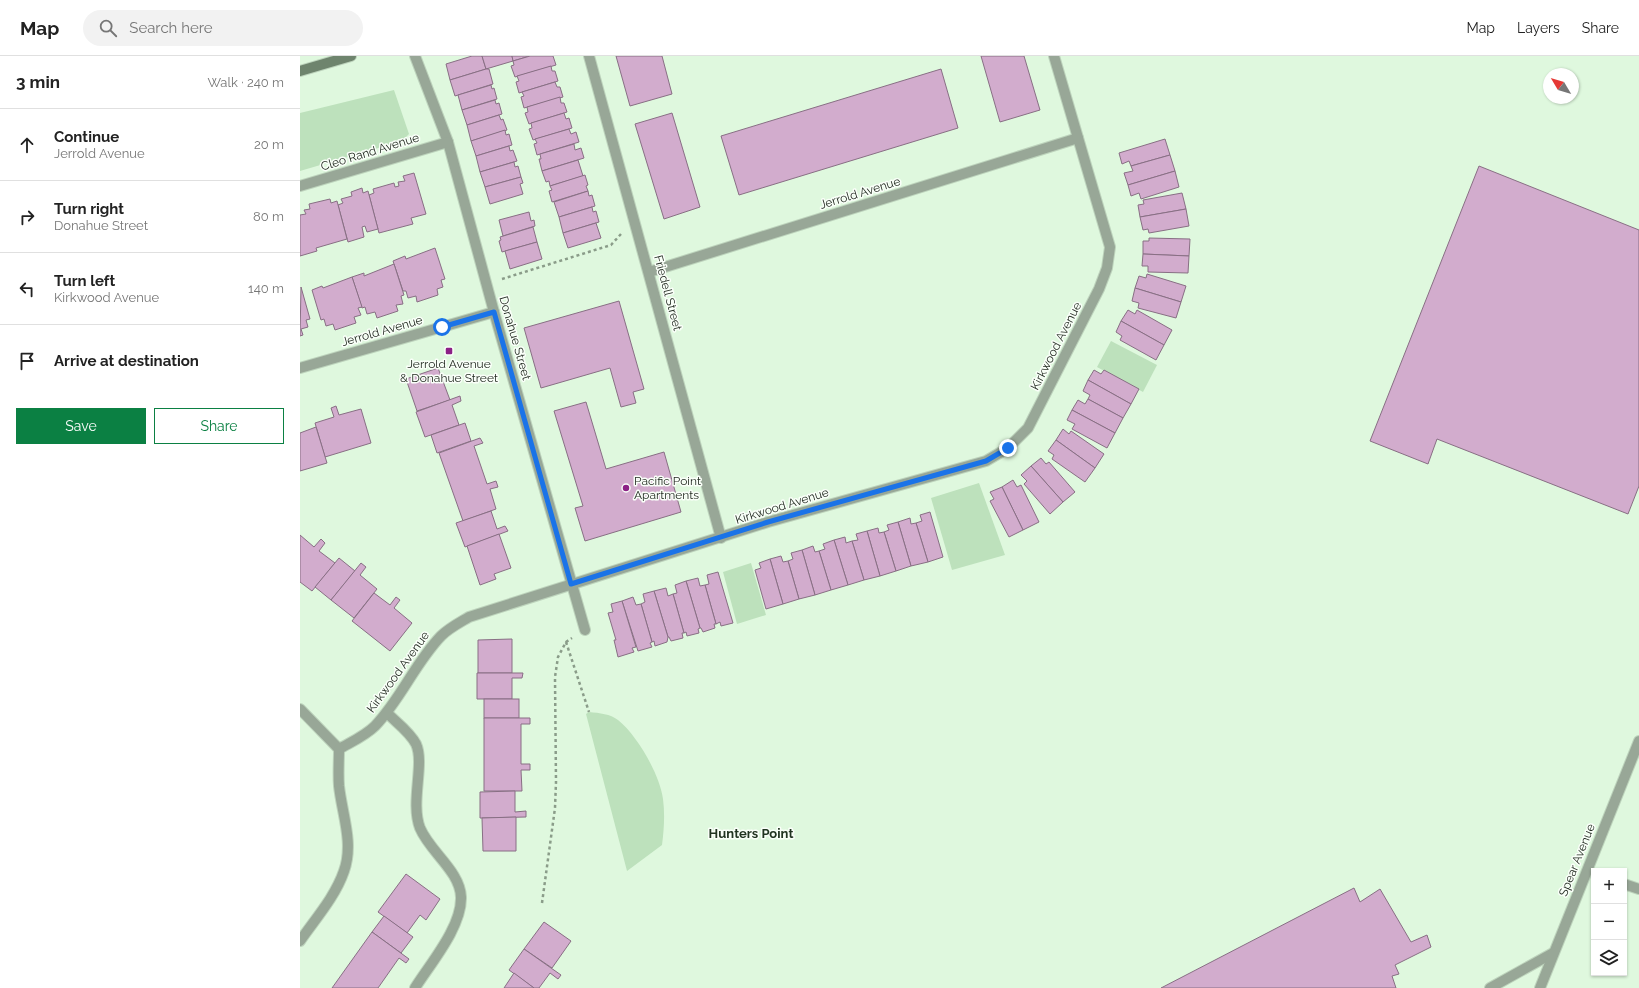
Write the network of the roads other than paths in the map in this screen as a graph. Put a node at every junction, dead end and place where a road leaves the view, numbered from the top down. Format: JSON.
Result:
{"nodes":[{"id":1,"x":351,"y":56,"type":"edge"},
{"id":2,"x":415,"y":56,"type":"edge"},
{"id":3,"x":589,"y":56,"type":"edge"},
{"id":4,"x":1054,"y":56,"type":"edge"},
{"id":5,"x":300,"y":71,"type":"edge"},
{"id":6,"x":1078,"y":138,"type":"junction"},
{"id":7,"x":448,"y":142,"type":"junction"},
{"id":8,"x":300,"y":186,"type":"edge"},
{"id":9,"x":649,"y":272,"type":"junction"},
{"id":10,"x":494,"y":312,"type":"junction"},
{"id":11,"x":300,"y":368,"type":"edge"},
{"id":12,"x":721,"y":538,"type":"junction"},
{"id":13,"x":571,"y":584,"type":"junction"},
{"id":14,"x":585,"y":630,"type":"dead end"},
{"id":15,"x":300,"y":709,"type":"edge"},
{"id":16,"x":387,"y":713,"type":"junction"},
{"id":17,"x":1639,"y":741,"type":"edge"},
{"id":18,"x":339,"y":749,"type":"junction"},
{"id":19,"x":1592,"y":868,"type":"edge"},
{"id":20,"x":1591,"y":871,"type":"edge"},
{"id":21,"x":1627,"y":885,"type":"edge"},
{"id":22,"x":1639,"y":890,"type":"edge"},
{"id":23,"x":300,"y":941,"type":"edge"},
{"id":24,"x":1553,"y":953,"type":"junction"},
{"id":25,"x":415,"y":988,"type":"edge"},
{"id":26,"x":1490,"y":988,"type":"edge"},
{"id":27,"x":1540,"y":988,"type":"edge"}],
"edges":[{"from":1,"to":5,"type":"main road"},
{"from":2,"to":7,"type":"street","name":"Donahue Street"},
{"from":3,"to":9,"type":"street","name":"Friedell Street"},
{"from":4,"to":6,"type":"street","name":"Kirkwood Avenue"},
{"from":6,"to":9,"type":"street","name":"Jerrold Avenue"},
{"from":6,"to":12,"type":"street","name":"Kirkwood Avenue"},
{"from":7,"to":8,"type":"street","name":"Cleo Rand Avenue"},
{"from":7,"to":10,"type":"street","name":"Donahue Street"},
{"from":9,"to":12,"type":"street","name":"Friedell Street"},
{"from":10,"to":11,"type":"street","name":"Jerrold Avenue"},
{"from":10,"to":13,"type":"street","name":"Donahue Street"},
{"from":12,"to":13,"type":"street","name":"Kirkwood Avenue"},
{"from":13,"to":14,"type":"street","name":"Donahue Street"},
{"from":13,"to":16,"type":"street","name":"Kirkwood Avenue"},
{"from":15,"to":18,"type":"street"},
{"from":16,"to":18,"type":"street","name":"Kirkwood Avenue"},
{"from":16,"to":25,"type":"street"},
{"from":17,"to":19,"type":"street","name":"Spear Avenue"},
{"from":18,"to":23,"type":"street"},
{"from":20,"to":24,"type":"street","name":"Spear Avenue"},
{"from":21,"to":22,"type":"street"},
{"from":24,"to":26,"type":"street"},
{"from":24,"to":27,"type":"street","name":"Spear Avenue"}]}
